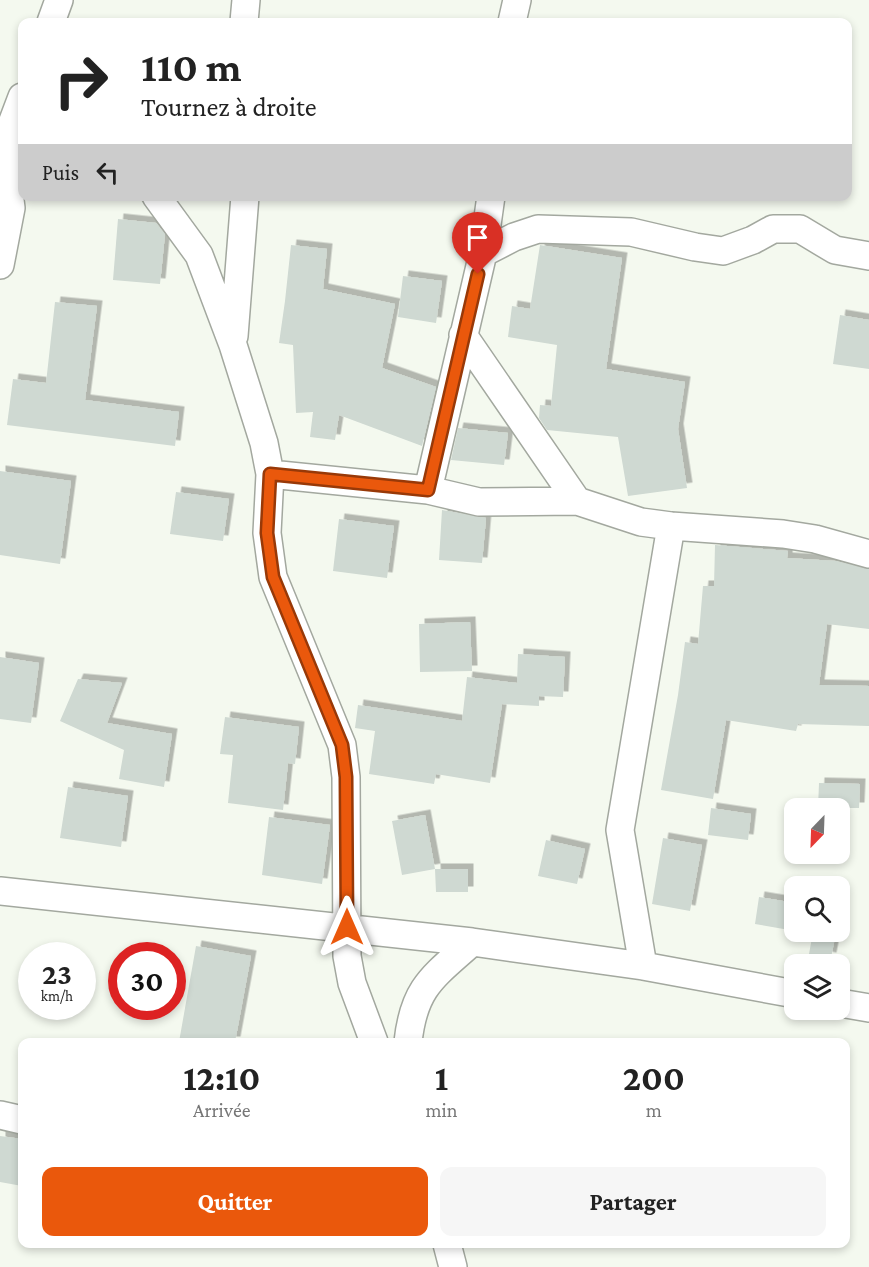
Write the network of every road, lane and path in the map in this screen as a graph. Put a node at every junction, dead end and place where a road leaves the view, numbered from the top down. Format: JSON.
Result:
{"nodes":[{"id":1,"x":59,"y":0,"type":"edge"},
{"id":2,"x":246,"y":0,"type":"edge"},
{"id":3,"x":517,"y":0,"type":"edge"},
{"id":4,"x":52,"y":18,"type":"edge"},
{"id":5,"x":244,"y":18,"type":"edge"},
{"id":6,"x":513,"y":18,"type":"edge"},
{"id":7,"x":18,"y":108,"type":"edge"},
{"id":8,"x":9,"y":158,"type":"edge"},
{"id":9,"x":160,"y":201,"type":"edge"},
{"id":10,"x":245,"y":201,"type":"edge"},
{"id":11,"x":489,"y":201,"type":"edge"},
{"id":12,"x":17,"y":202,"type":"edge"},
{"id":13,"x":483,"y":254,"type":"junction"},
{"id":14,"x":869,"y":256,"type":"edge"},
{"id":15,"x":0,"y":265,"type":"edge"},
{"id":16,"x":463,"y":335,"type":"junction"},
{"id":17,"x":233,"y":345,"type":"junction"},
{"id":18,"x":270,"y":474,"type":"junction"},
{"id":19,"x":428,"y":490,"type":"junction"},
{"id":20,"x":577,"y":501,"type":"junction"},
{"id":21,"x":671,"y":526,"type":"junction"},
{"id":22,"x":869,"y":554,"type":"edge"},
{"id":23,"x":0,"y":891,"type":"edge"},
{"id":24,"x":347,"y":927,"type":"junction"},
{"id":25,"x":472,"y":942,"type":"junction"},
{"id":26,"x":643,"y":966,"type":"junction"},
{"id":27,"x":784,"y":992,"type":"edge"},
{"id":28,"x":850,"y":1005,"type":"edge"},
{"id":29,"x":869,"y":1008,"type":"edge"},
{"id":30,"x":373,"y":1038,"type":"edge"},
{"id":31,"x":409,"y":1038,"type":"edge"},
{"id":32,"x":0,"y":1115,"type":"edge"},
{"id":33,"x":18,"y":1119,"type":"edge"},
{"id":34,"x":448,"y":1248,"type":"edge"},
{"id":35,"x":453,"y":1267,"type":"edge"}],
"edges":[{"from":1,"to":4,"type":"street"},
{"from":2,"to":5,"type":"street"},
{"from":3,"to":6,"type":"street"},
{"from":7,"to":8,"type":"street"},
{"from":8,"to":12,"type":"street"},
{"from":9,"to":17,"type":"street"},
{"from":10,"to":17,"type":"street"},
{"from":11,"to":13,"type":"street"},
{"from":12,"to":15,"type":"street"},
{"from":13,"to":14,"type":"street"},
{"from":13,"to":16,"type":"street"},
{"from":16,"to":19,"type":"street"},
{"from":16,"to":20,"type":"street"},
{"from":17,"to":18,"type":"street"},
{"from":18,"to":19,"type":"street"},
{"from":18,"to":24,"type":"street"},
{"from":19,"to":20,"type":"street"},
{"from":20,"to":21,"type":"street"},
{"from":21,"to":22,"type":"street"},
{"from":21,"to":26,"type":"street"},
{"from":23,"to":24,"type":"street"},
{"from":24,"to":25,"type":"street"},
{"from":24,"to":30,"type":"street"},
{"from":25,"to":26,"type":"street"},
{"from":25,"to":31,"type":"street"},
{"from":26,"to":27,"type":"street"},
{"from":28,"to":29,"type":"street"},
{"from":32,"to":33,"type":"street"},
{"from":34,"to":35,"type":"street"}]}
